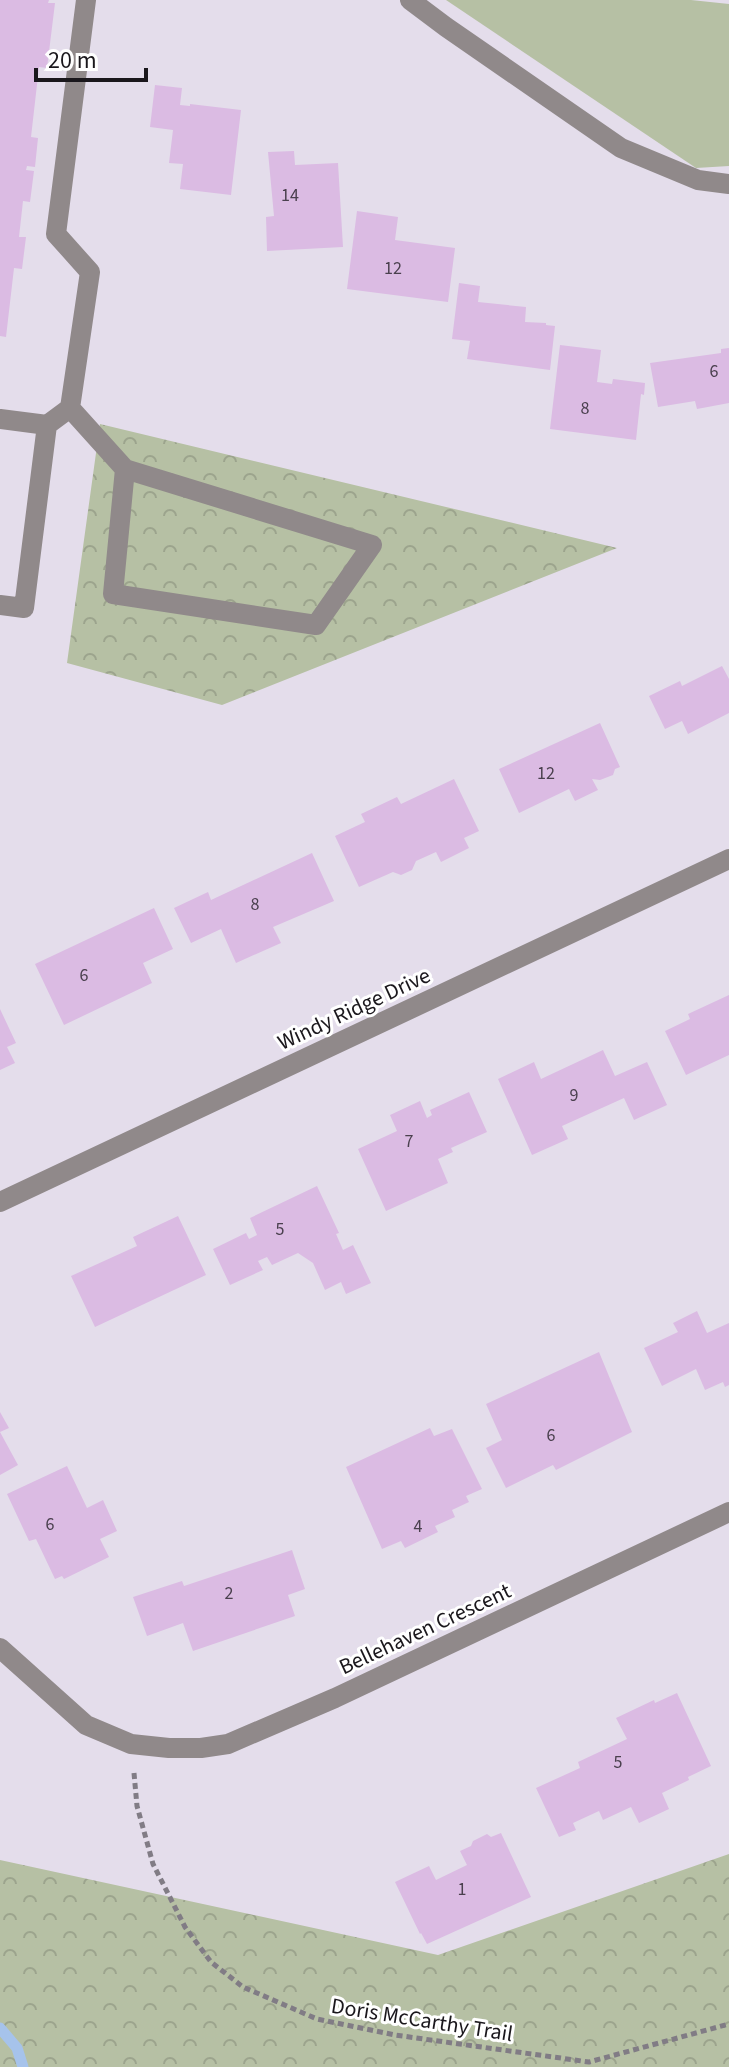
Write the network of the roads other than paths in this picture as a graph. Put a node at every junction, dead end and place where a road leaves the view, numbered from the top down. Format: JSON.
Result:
{"nodes":[{"id":1,"x":86,"y":0,"type":"edge"},
{"id":2,"x":410,"y":0,"type":"edge"},
{"id":3,"x":729,"y":184,"type":"edge"},
{"id":4,"x":70,"y":408,"type":"junction"},
{"id":5,"x":0,"y":419,"type":"edge"},
{"id":6,"x":47,"y":425,"type":"junction"},
{"id":7,"x":125,"y":469,"type":"junction"},
{"id":8,"x":0,"y":605,"type":"edge"},
{"id":9,"x":729,"y":859,"type":"edge"},
{"id":10,"x":0,"y":1202,"type":"edge"},
{"id":11,"x":729,"y":1512,"type":"edge"},
{"id":12,"x":0,"y":1648,"type":"edge"}],
"edges":[{"from":1,"to":4,"type":"street"},
{"from":2,"to":3,"type":"street"},
{"from":4,"to":6,"type":"street"},
{"from":4,"to":7,"type":"street"},
{"from":5,"to":6,"type":"street"},
{"from":6,"to":8,"type":"street"},
{"from":7,"to":7,"type":"street"},
{"from":9,"to":10,"type":"street","name":"Windy Ridge Drive"},
{"from":11,"to":12,"type":"street","name":"Bellehaven Crescent"}]}
